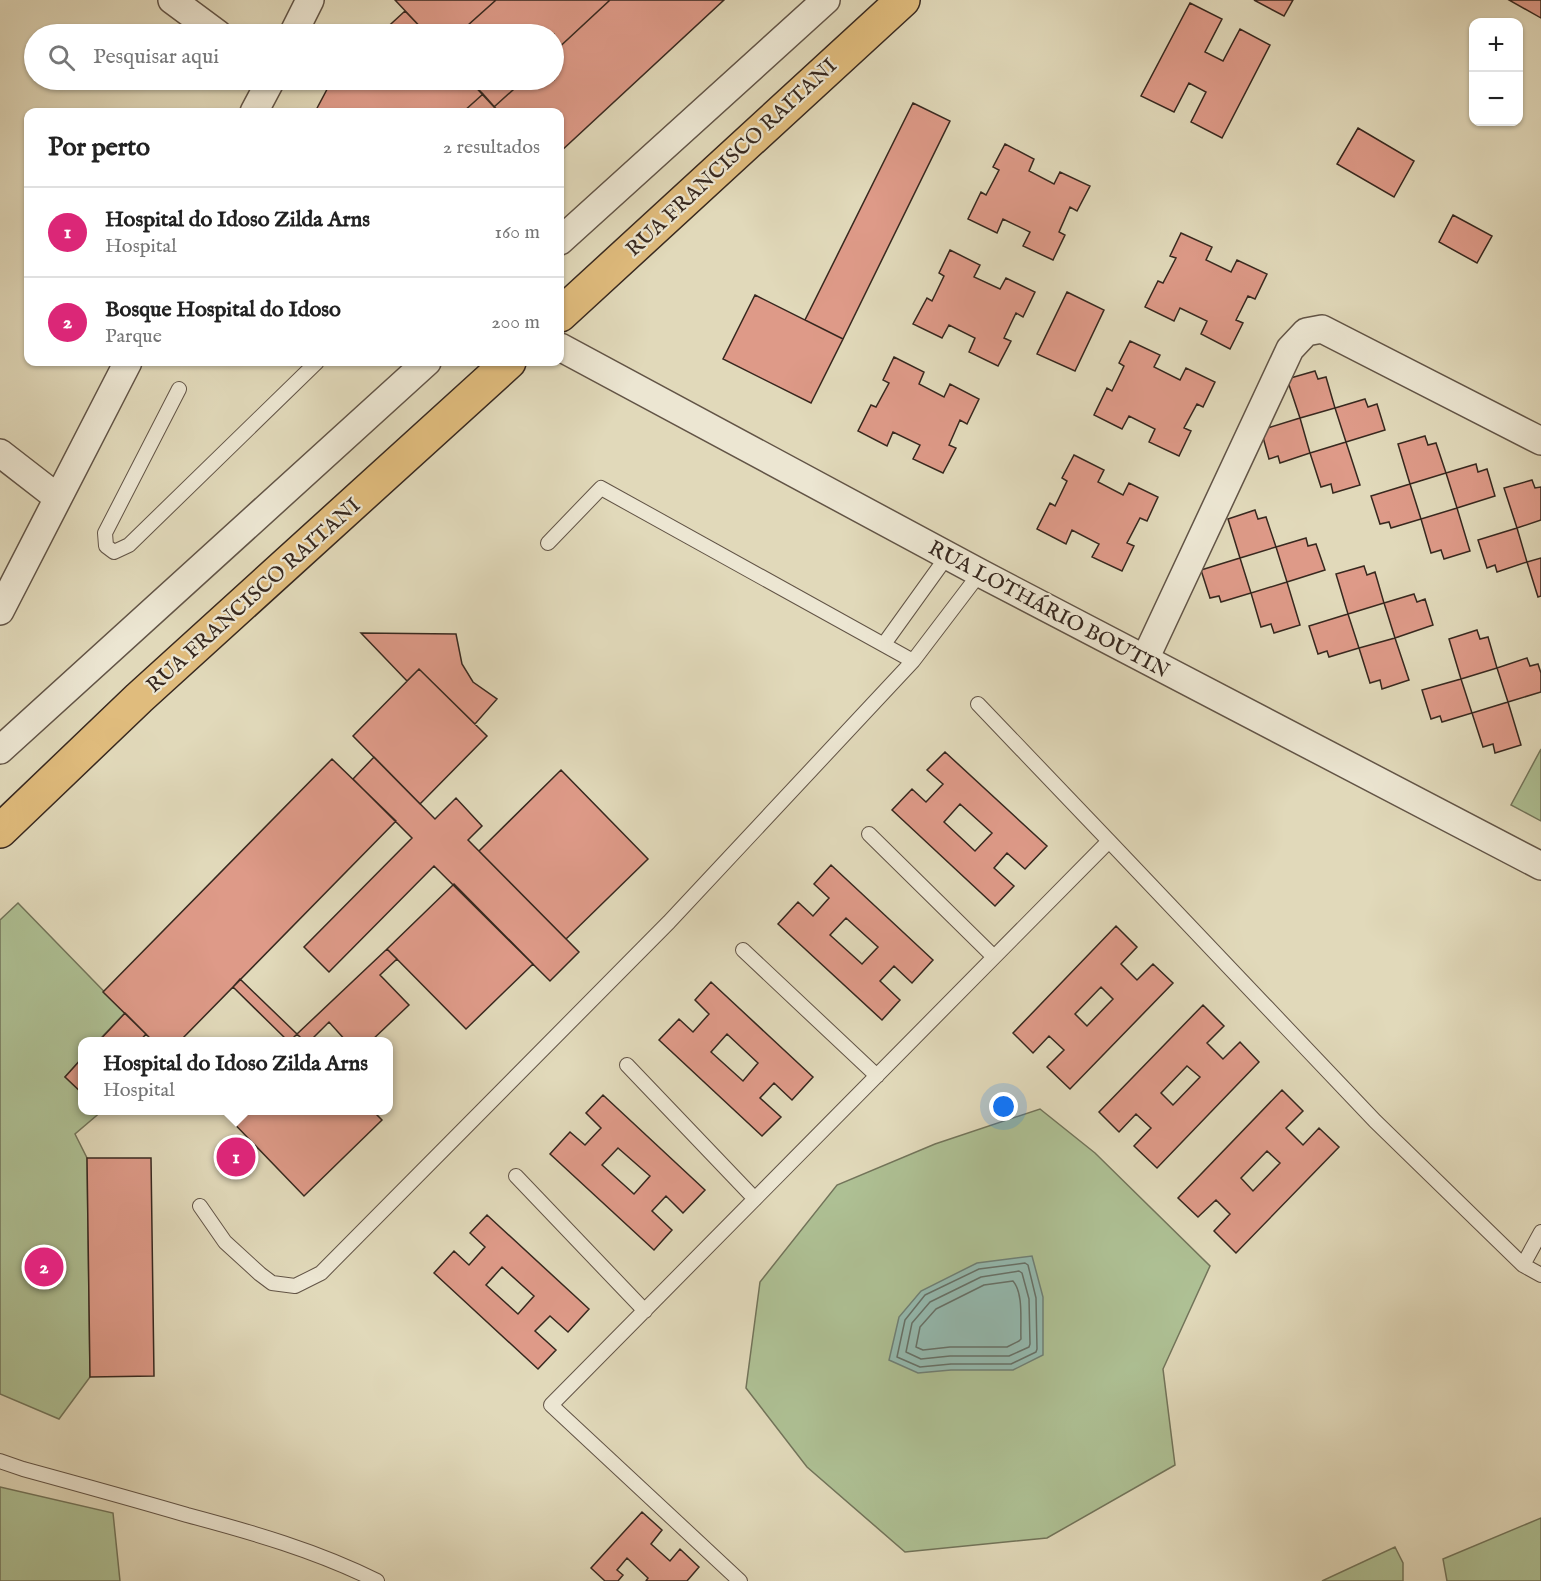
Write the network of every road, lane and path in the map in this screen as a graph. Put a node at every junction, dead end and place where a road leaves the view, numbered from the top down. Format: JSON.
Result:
{"nodes":[{"id":1,"x":172,"y":0,"type":"edge"},
{"id":2,"x":310,"y":0,"type":"edge"},
{"id":3,"x":826,"y":0,"type":"edge"},
{"id":4,"x":893,"y":2,"type":"edge"},
{"id":5,"x":204,"y":24,"type":"edge"},
{"id":6,"x":298,"y":24,"type":"edge"},
{"id":7,"x":266,"y":90,"type":"edge"},
{"id":8,"x":256,"y":108,"type":"edge"},
{"id":9,"x":564,"y":237,"type":"edge"},
{"id":10,"x":564,"y":311,"type":"edge"},
{"id":11,"x":564,"y":349,"type":"edge"},
{"id":12,"x":126,"y":366,"type":"edge"},
{"id":13,"x":313,"y":366,"type":"edge"},
{"id":14,"x":423,"y":366,"type":"edge"},
{"id":15,"x":505,"y":366,"type":"edge"},
{"id":16,"x":179,"y":389,"type":"dead end"},
{"id":17,"x":1541,"y":441,"type":"edge"},
{"id":18,"x":0,"y":453,"type":"edge"},
{"id":19,"x":58,"y":498,"type":"junction"},
{"id":20,"x":548,"y":543,"type":"dead end"},
{"id":21,"x":948,"y":555,"type":"junction"},
{"id":22,"x":980,"y":573,"type":"junction"},
{"id":23,"x":0,"y":611,"type":"edge"},
{"id":24,"x":884,"y":644,"type":"junction"},
{"id":25,"x":1145,"y":659,"type":"junction"},
{"id":26,"x":913,"y":661,"type":"junction"},
{"id":27,"x":978,"y":704,"type":"dead end"},
{"id":28,"x":0,"y":750,"type":"edge"},
{"id":29,"x":0,"y":831,"type":"edge"},
{"id":30,"x":869,"y":834,"type":"dead end"},
{"id":31,"x":1109,"y":841,"type":"junction"},
{"id":32,"x":1541,"y":866,"type":"edge"},
{"id":33,"x":743,"y":950,"type":"dead end"},
{"id":34,"x":994,"y":957,"type":"junction"},
{"id":35,"x":627,"y":1065,"type":"dead end"},
{"id":36,"x":877,"y":1076,"type":"junction"},
{"id":37,"x":516,"y":1176,"type":"dead end"},
{"id":38,"x":755,"y":1199,"type":"junction"},
{"id":39,"x":200,"y":1206,"type":"dead end"},
{"id":40,"x":1541,"y":1232,"type":"edge"},
{"id":41,"x":1523,"y":1265,"type":"junction"},
{"id":42,"x":1541,"y":1275,"type":"edge"},
{"id":43,"x":645,"y":1311,"type":"junction"},
{"id":44,"x":0,"y":1461,"type":"edge"},
{"id":45,"x":377,"y":1581,"type":"edge"},
{"id":46,"x":740,"y":1581,"type":"edge"}],
"edges":[{"from":1,"to":5,"type":"street"},
{"from":2,"to":6,"type":"street"},
{"from":3,"to":9,"type":"street"},
{"from":4,"to":10,"type":"main road","name":"RUA FRANCISCO RAITANI"},
{"from":7,"to":8,"type":"street"},
{"from":11,"to":21,"type":"street","name":"RUA LOTHÁRIO BOUTIN"},
{"from":12,"to":19,"type":"street"},
{"from":13,"to":16,"type":"lane"},
{"from":14,"to":28,"type":"street"},
{"from":15,"to":29,"type":"main road","name":"RUA FRANCISCO RAITANI"},
{"from":17,"to":25,"type":"street"},
{"from":18,"to":19,"type":"street"},
{"from":19,"to":23,"type":"street"},
{"from":20,"to":24,"type":"lane"},
{"from":21,"to":22,"type":"street","name":"RUA LOTHÁRIO BOUTIN"},
{"from":21,"to":24,"type":"lane"},
{"from":22,"to":25,"type":"street","name":"RUA LOTHÁRIO BOUTIN"},
{"from":22,"to":26,"type":"lane"},
{"from":24,"to":26,"type":"lane"},
{"from":25,"to":32,"type":"street","name":"RUA LOTHÁRIO BOUTIN"},
{"from":26,"to":39,"type":"lane"},
{"from":27,"to":31,"type":"lane"},
{"from":30,"to":34,"type":"lane"},
{"from":31,"to":34,"type":"lane"},
{"from":31,"to":41,"type":"lane"},
{"from":33,"to":36,"type":"lane"},
{"from":34,"to":36,"type":"lane"},
{"from":35,"to":38,"type":"lane"},
{"from":36,"to":38,"type":"lane"},
{"from":37,"to":43,"type":"lane"},
{"from":38,"to":43,"type":"lane"},
{"from":40,"to":41,"type":"lane"},
{"from":41,"to":42,"type":"lane"},
{"from":43,"to":46,"type":"lane"},
{"from":44,"to":45,"type":"lane"}]}
